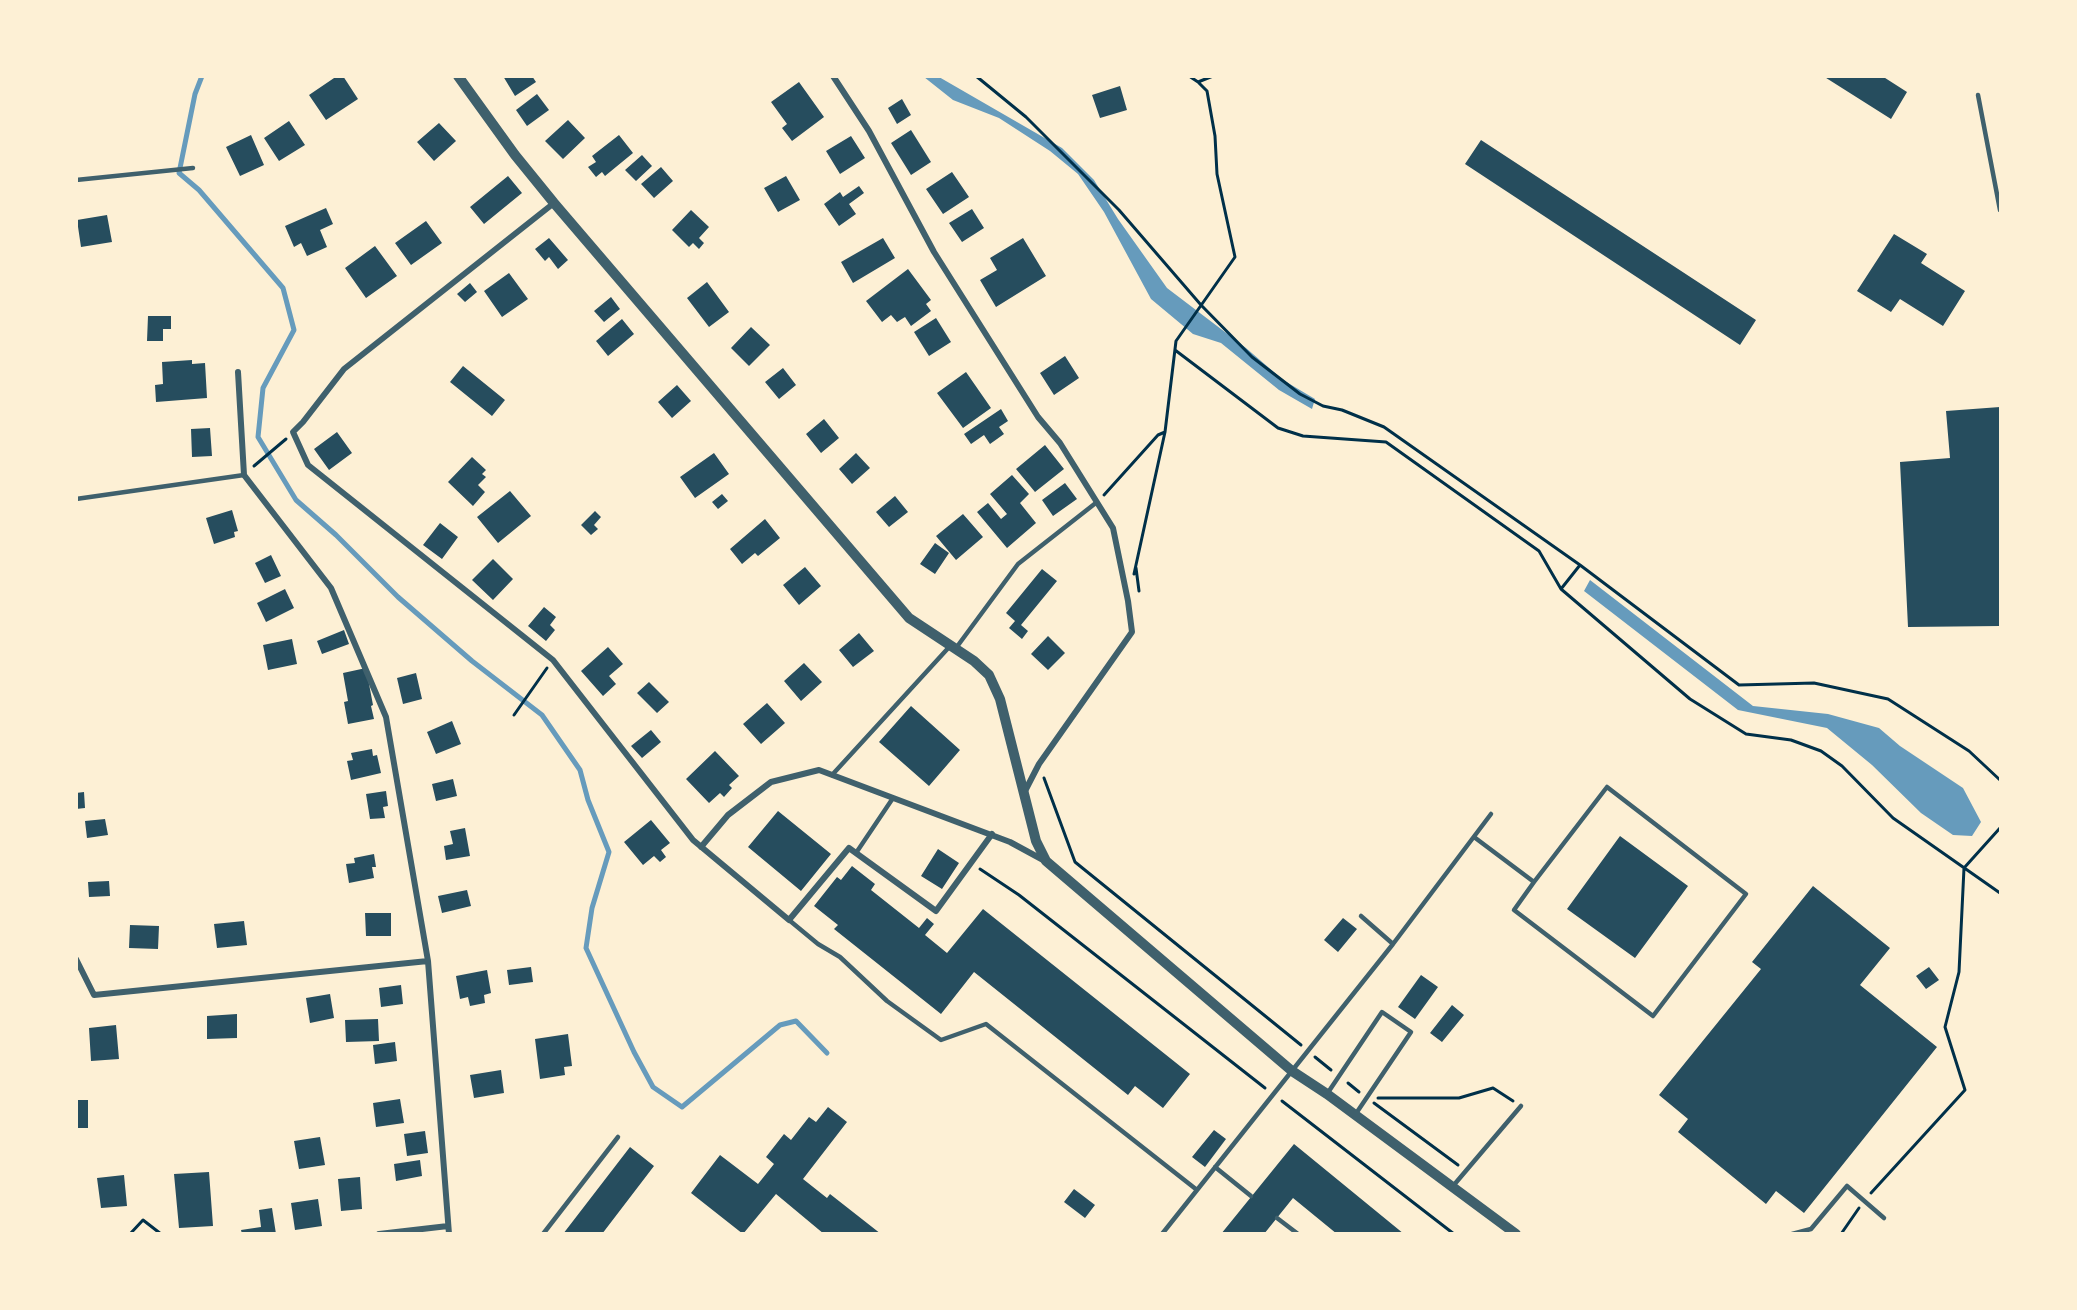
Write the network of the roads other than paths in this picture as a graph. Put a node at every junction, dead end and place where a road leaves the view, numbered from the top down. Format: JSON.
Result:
{"nodes":[{"id":1,"x":458,"y":76,"type":"edge"},
{"id":2,"x":833,"y":76,"type":"edge"},
{"id":3,"x":1978,"y":95,"type":"dead end"},
{"id":4,"x":193,"y":168,"type":"dead end"},
{"id":5,"x":76,"y":180,"type":"edge"},
{"id":6,"x":555,"y":203,"type":"junction"},
{"id":7,"x":2001,"y":210,"type":"edge"},
{"id":8,"x":238,"y":372,"type":"dead end"},
{"id":9,"x":244,"y":475,"type":"junction"},
{"id":10,"x":76,"y":499,"type":"edge"},
{"id":11,"x":1097,"y":502,"type":"junction"},
{"id":12,"x":953,"y":647,"type":"junction"},
{"id":13,"x":832,"y":775,"type":"junction"},
{"id":14,"x":1024,"y":794,"type":"junction"},
{"id":15,"x":893,"y":798,"type":"junction"},
{"id":16,"x":1491,"y":814,"type":"dead end"},
{"id":17,"x":992,"y":834,"type":"junction"},
{"id":18,"x":1474,"y":837,"type":"junction"},
{"id":19,"x":701,"y":847,"type":"junction"},
{"id":20,"x":856,"y":853,"type":"junction"},
{"id":21,"x":1046,"y":861,"type":"junction"},
{"id":22,"x":1534,"y":882,"type":"junction"},
{"id":23,"x":1361,"y":916,"type":"dead end"},
{"id":24,"x":789,"y":920,"type":"junction"},
{"id":25,"x":1393,"y":944,"type":"junction"},
{"id":26,"x":76,"y":959,"type":"edge"},
{"id":27,"x":428,"y":961,"type":"junction"},
{"id":28,"x":1292,"y":1071,"type":"junction"},
{"id":29,"x":1327,"y":1094,"type":"junction"},
{"id":30,"x":1521,"y":1106,"type":"road end"},
{"id":31,"x":1355,"y":1115,"type":"junction"},
{"id":32,"x":618,"y":1137,"type":"dead end"},
{"id":33,"x":1215,"y":1167,"type":"junction"},
{"id":34,"x":1453,"y":1186,"type":"junction"},
{"id":35,"x":1197,"y":1190,"type":"junction"},
{"id":36,"x":1251,"y":1197,"type":"dead end"},
{"id":37,"x":1277,"y":1218,"type":"dead end"},
{"id":38,"x":1884,"y":1218,"type":"dead end"},
{"id":39,"x":448,"y":1226,"type":"junction"},
{"id":40,"x":379,"y":1233,"type":"edge"},
{"id":41,"x":449,"y":1233,"type":"edge"},
{"id":42,"x":543,"y":1233,"type":"edge"},
{"id":43,"x":1162,"y":1233,"type":"edge"},
{"id":44,"x":1298,"y":1233,"type":"edge"},
{"id":45,"x":1516,"y":1233,"type":"edge"},
{"id":46,"x":1792,"y":1233,"type":"edge"}],
"edges":[{"from":1,"to":6,"type":"street"},
{"from":2,"to":11,"type":"street"},
{"from":3,"to":7,"type":"lane"},
{"from":4,"to":5,"type":"lane"},
{"from":6,"to":12,"type":"street"},
{"from":6,"to":19,"type":"street"},
{"from":8,"to":9,"type":"street"},
{"from":9,"to":10,"type":"lane"},
{"from":9,"to":27,"type":"street"},
{"from":11,"to":12,"type":"lane"},
{"from":11,"to":14,"type":"street"},
{"from":12,"to":13,"type":"lane"},
{"from":12,"to":14,"type":"street"},
{"from":13,"to":15,"type":"street"},
{"from":13,"to":19,"type":"street"},
{"from":14,"to":21,"type":"street"},
{"from":15,"to":17,"type":"street"},
{"from":15,"to":20,"type":"lane"},
{"from":16,"to":18,"type":"lane"},
{"from":17,"to":20,"type":"street"},
{"from":17,"to":21,"type":"street"},
{"from":18,"to":22,"type":"lane"},
{"from":18,"to":25,"type":"lane"},
{"from":19,"to":24,"type":"street"},
{"from":20,"to":24,"type":"street"},
{"from":21,"to":28,"type":"street"},
{"from":22,"to":22,"type":"lane"},
{"from":23,"to":25,"type":"lane"},
{"from":24,"to":35,"type":"lane"},
{"from":25,"to":28,"type":"lane"},
{"from":26,"to":27,"type":"street"},
{"from":27,"to":39,"type":"street"},
{"from":28,"to":29,"type":"street"},
{"from":28,"to":33,"type":"lane"},
{"from":29,"to":31,"type":"street"},
{"from":29,"to":31,"type":"lane"},
{"from":30,"to":34,"type":"lane"},
{"from":31,"to":34,"type":"street"},
{"from":32,"to":42,"type":"lane"},
{"from":33,"to":35,"type":"lane"},
{"from":33,"to":36,"type":"lane"},
{"from":34,"to":45,"type":"street"},
{"from":35,"to":43,"type":"lane"},
{"from":37,"to":44,"type":"lane"},
{"from":38,"to":46,"type":"lane"},
{"from":39,"to":40,"type":"street"},
{"from":39,"to":41,"type":"street"}]}
